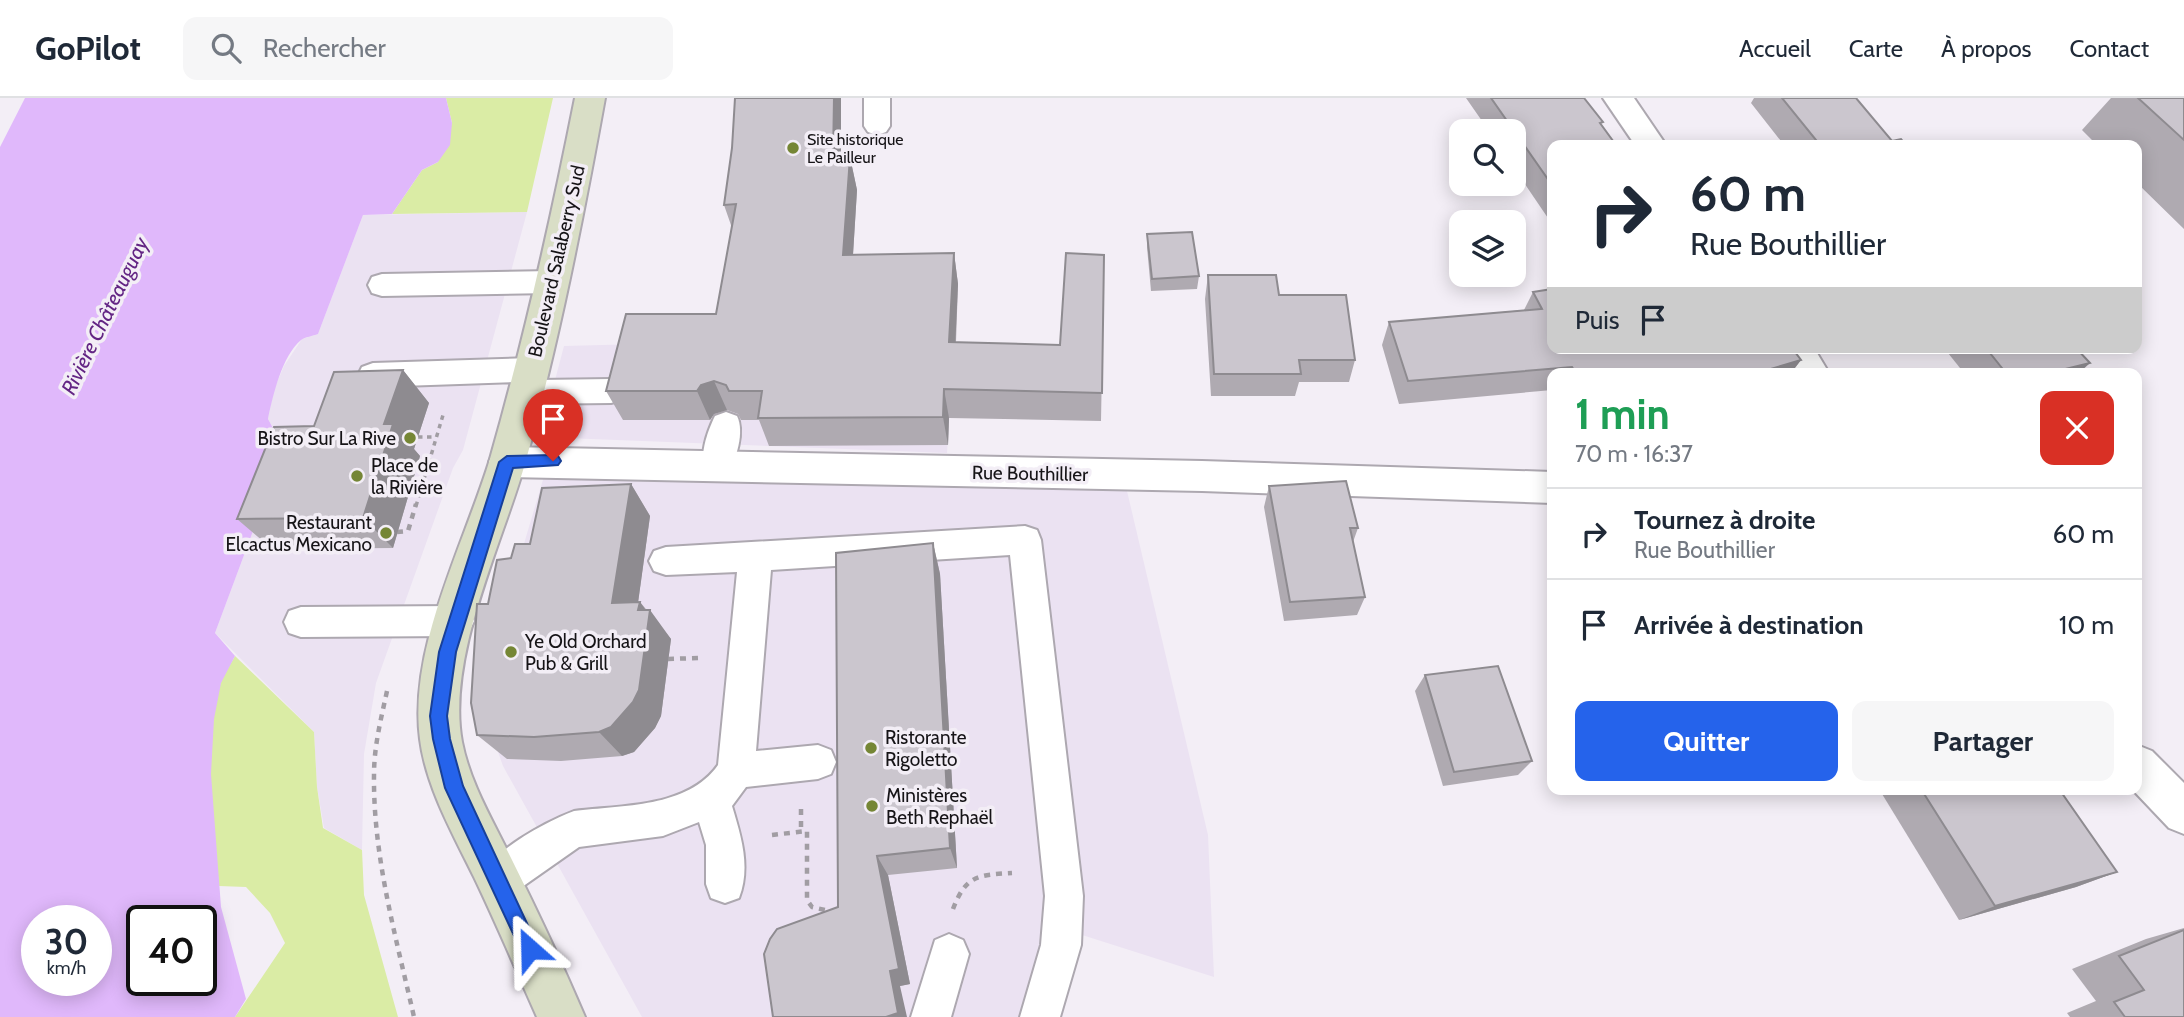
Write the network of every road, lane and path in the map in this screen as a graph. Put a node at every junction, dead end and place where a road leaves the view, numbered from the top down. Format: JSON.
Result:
{"nodes":[{"id":1,"x":590,"y":98,"type":"edge"},
{"id":2,"x":877,"y":98,"type":"edge"},
{"id":3,"x":1618,"y":98,"type":"edge"},
{"id":4,"x":877,"y":126,"type":"dead end"},
{"id":5,"x":1647,"y":140,"type":"edge"},
{"id":6,"x":552,"y":282,"type":"junction"},
{"id":7,"x":382,"y":285,"type":"dead end"},
{"id":8,"x":373,"y":375,"type":"edge"},
{"id":9,"x":528,"y":381,"type":"junction"},
{"id":10,"x":611,"y":391,"type":"edge"},
{"id":11,"x":726,"y":425,"type":"dead end"},
{"id":12,"x":418,"y":437,"type":"dead end"},
{"id":13,"x":436,"y":437,"type":"dead end"},
{"id":14,"x":432,"y":451,"type":"dead end"},
{"id":15,"x":507,"y":462,"type":"junction"},
{"id":16,"x":717,"y":465,"type":"junction"},
{"id":17,"x":1547,"y":488,"type":"edge"},
{"id":18,"x":421,"y":491,"type":"junction"},
{"id":19,"x":409,"y":492,"type":"dead end"},
{"id":20,"x":397,"y":532,"type":"dead end"},
{"id":21,"x":755,"y":557,"type":"junction"},
{"id":22,"x":666,"y":561,"type":"dead end"},
{"id":23,"x":457,"y":621,"type":"junction"},
{"id":24,"x":300,"y":622,"type":"dead end"},
{"id":25,"x":705,"y":657,"type":"dead end"},
{"id":26,"x":668,"y":659,"type":"dead end"},
{"id":27,"x":390,"y":683,"type":"dead end"},
{"id":28,"x":818,"y":762,"type":"dead end"},
{"id":29,"x":2142,"y":770,"type":"edge"},
{"id":30,"x":736,"y":771,"type":"junction"},
{"id":31,"x":711,"y":798,"type":"junction"},
{"id":32,"x":2184,"y":813,"type":"edge"},
{"id":33,"x":807,"y":831,"type":"dead end"},
{"id":34,"x":499,"y":880,"type":"junction"},
{"id":35,"x":725,"y":884,"type":"dead end"},
{"id":36,"x":838,"y":914,"type":"edge"},
{"id":37,"x":949,"y":954,"type":"dead end"},
{"id":38,"x":414,"y":1017,"type":"edge"},
{"id":39,"x":561,"y":1017,"type":"edge"},
{"id":40,"x":931,"y":1017,"type":"edge"},
{"id":41,"x":1040,"y":1017,"type":"edge"}],
"edges":[{"from":1,"to":6,"type":"street","name":"Boulevard Salaberry Sud"},
{"from":2,"to":4,"type":"lane"},
{"from":3,"to":5,"type":"street"},
{"from":6,"to":7,"type":"lane"},
{"from":6,"to":9,"type":"street","name":"Boulevard Salaberry Sud"},
{"from":8,"to":9,"type":"lane"},
{"from":9,"to":10,"type":"lane"},
{"from":9,"to":15,"type":"street","name":"Boulevard Salaberry Sud"},
{"from":11,"to":16,"type":"lane"},
{"from":12,"to":13,"type":"path"},
{"from":14,"to":18,"type":"path"},
{"from":15,"to":16,"type":"street","name":"Rue Bouthillier"},
{"from":15,"to":23,"type":"street","name":"Boulevard Salaberry Sud"},
{"from":16,"to":17,"type":"street","name":"Rue Bouthillier"},
{"from":18,"to":19,"type":"path"},
{"from":18,"to":20,"type":"path"},
{"from":21,"to":22,"type":"lane"},
{"from":21,"to":30,"type":"lane"},
{"from":21,"to":41,"type":"lane"},
{"from":23,"to":24,"type":"lane"},
{"from":23,"to":34,"type":"street","name":"Boulevard Salaberry Sud"},
{"from":25,"to":26,"type":"path"},
{"from":27,"to":38,"type":"path"},
{"from":28,"to":30,"type":"lane"},
{"from":29,"to":32,"type":"street"},
{"from":30,"to":31,"type":"lane"},
{"from":31,"to":34,"type":"lane"},
{"from":31,"to":35,"type":"lane"},
{"from":33,"to":36,"type":"path"},
{"from":34,"to":39,"type":"street","name":"Boulevard Salaberry Sud"},
{"from":37,"to":40,"type":"lane"}]}
